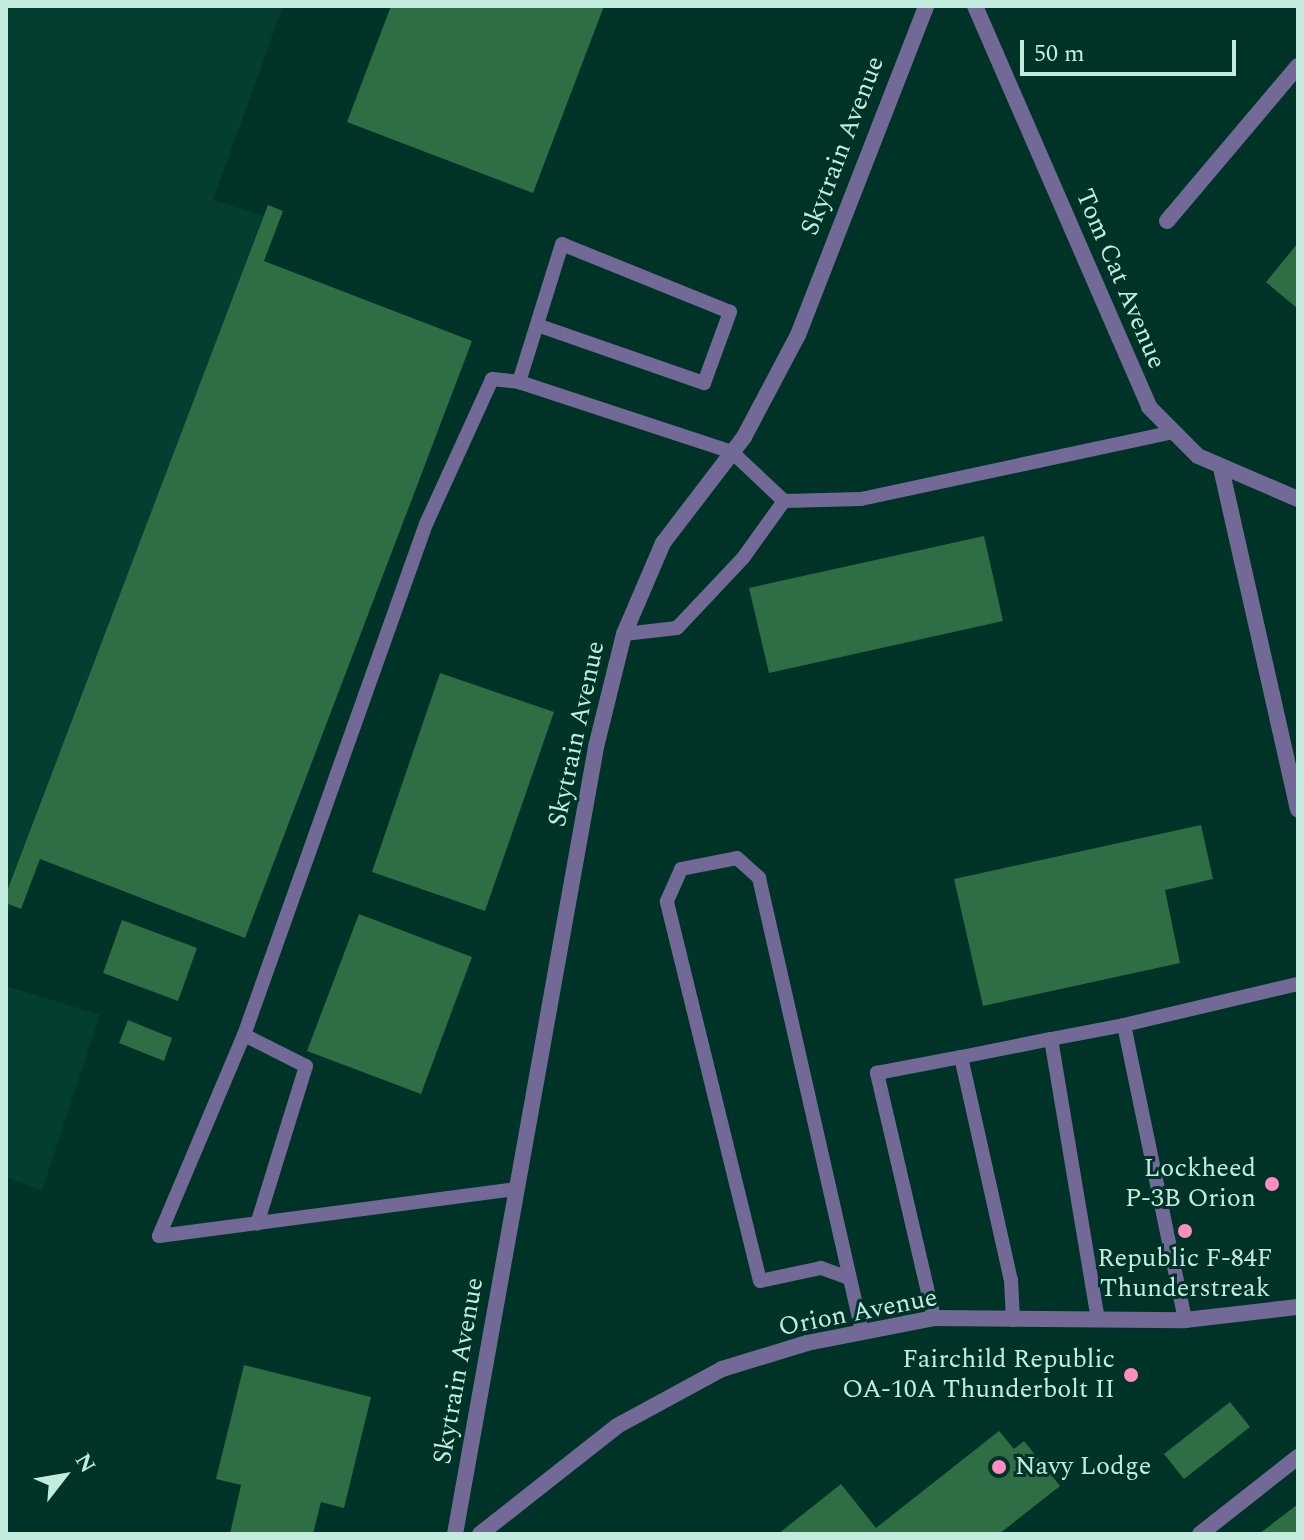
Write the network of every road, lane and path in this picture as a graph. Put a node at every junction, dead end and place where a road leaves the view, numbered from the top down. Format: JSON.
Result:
{"nodes":[{"id":1,"x":926,"y":6,"type":"edge"},
{"id":2,"x":975,"y":6,"type":"edge"},
{"id":3,"x":1298,"y":66,"type":"edge"},
{"id":4,"x":1167,"y":221,"type":"dead end"},
{"id":5,"x":537,"y":325,"type":"junction"},
{"id":6,"x":519,"y":382,"type":"junction"},
{"id":7,"x":1169,"y":433,"type":"junction"},
{"id":8,"x":732,"y":452,"type":"junction"},
{"id":9,"x":1221,"y":468,"type":"junction"},
{"id":10,"x":1298,"y":499,"type":"edge"},
{"id":11,"x":784,"y":501,"type":"junction"},
{"id":12,"x":624,"y":634,"type":"junction"},
{"id":13,"x":1298,"y":809,"type":"edge"},
{"id":14,"x":1298,"y":984,"type":"edge"},
{"id":15,"x":1124,"y":1025,"type":"junction"},
{"id":16,"x":244,"y":1035,"type":"junction"},
{"id":17,"x":1051,"y":1039,"type":"junction"},
{"id":18,"x":961,"y":1057,"type":"junction"},
{"id":19,"x":516,"y":1189,"type":"junction"},
{"id":20,"x":257,"y":1224,"type":"junction"},
{"id":21,"x":846,"y":1277,"type":"junction"},
{"id":22,"x":1298,"y":1307,"type":"edge"},
{"id":23,"x":934,"y":1318,"type":"junction"},
{"id":24,"x":1013,"y":1320,"type":"junction"},
{"id":25,"x":1098,"y":1320,"type":"junction"},
{"id":26,"x":1185,"y":1320,"type":"junction"},
{"id":27,"x":862,"y":1332,"type":"junction"},
{"id":28,"x":1298,"y":1457,"type":"edge"},
{"id":29,"x":455,"y":1534,"type":"edge"},
{"id":30,"x":480,"y":1534,"type":"edge"},
{"id":31,"x":1200,"y":1534,"type":"edge"}],
"edges":[{"from":1,"to":8,"type":"street","name":"Skytrain Avenue"},
{"from":2,"to":7,"type":"street","name":"Tom Cat Avenue"},
{"from":3,"to":4,"type":"street"},
{"from":5,"to":5,"type":"lane"},
{"from":5,"to":6,"type":"lane"},
{"from":6,"to":8,"type":"lane"},
{"from":6,"to":16,"type":"lane"},
{"from":7,"to":9,"type":"street","name":"Tom Cat Avenue"},
{"from":7,"to":11,"type":"lane"},
{"from":8,"to":11,"type":"lane"},
{"from":8,"to":12,"type":"street","name":"Skytrain Avenue"},
{"from":9,"to":10,"type":"street","name":"Tom Cat Avenue"},
{"from":9,"to":13,"type":"street"},
{"from":11,"to":12,"type":"lane"},
{"from":12,"to":19,"type":"street","name":"Skytrain Avenue"},
{"from":14,"to":15,"type":"lane"},
{"from":15,"to":17,"type":"lane"},
{"from":15,"to":26,"type":"lane"},
{"from":16,"to":20,"type":"lane"},
{"from":16,"to":20,"type":"lane"},
{"from":17,"to":18,"type":"lane"},
{"from":17,"to":25,"type":"lane"},
{"from":18,"to":23,"type":"lane"},
{"from":18,"to":24,"type":"lane"},
{"from":19,"to":20,"type":"lane"},
{"from":19,"to":29,"type":"street","name":"Skytrain Avenue"},
{"from":21,"to":21,"type":"lane"},
{"from":21,"to":27,"type":"lane"},
{"from":22,"to":26,"type":"street","name":"Orion Avenue"},
{"from":23,"to":24,"type":"street","name":"Orion Avenue"},
{"from":23,"to":27,"type":"street","name":"Orion Avenue"},
{"from":24,"to":25,"type":"street","name":"Orion Avenue"},
{"from":25,"to":26,"type":"street","name":"Orion Avenue"},
{"from":27,"to":30,"type":"street","name":"Orion Avenue"},
{"from":28,"to":31,"type":"street"}]}
